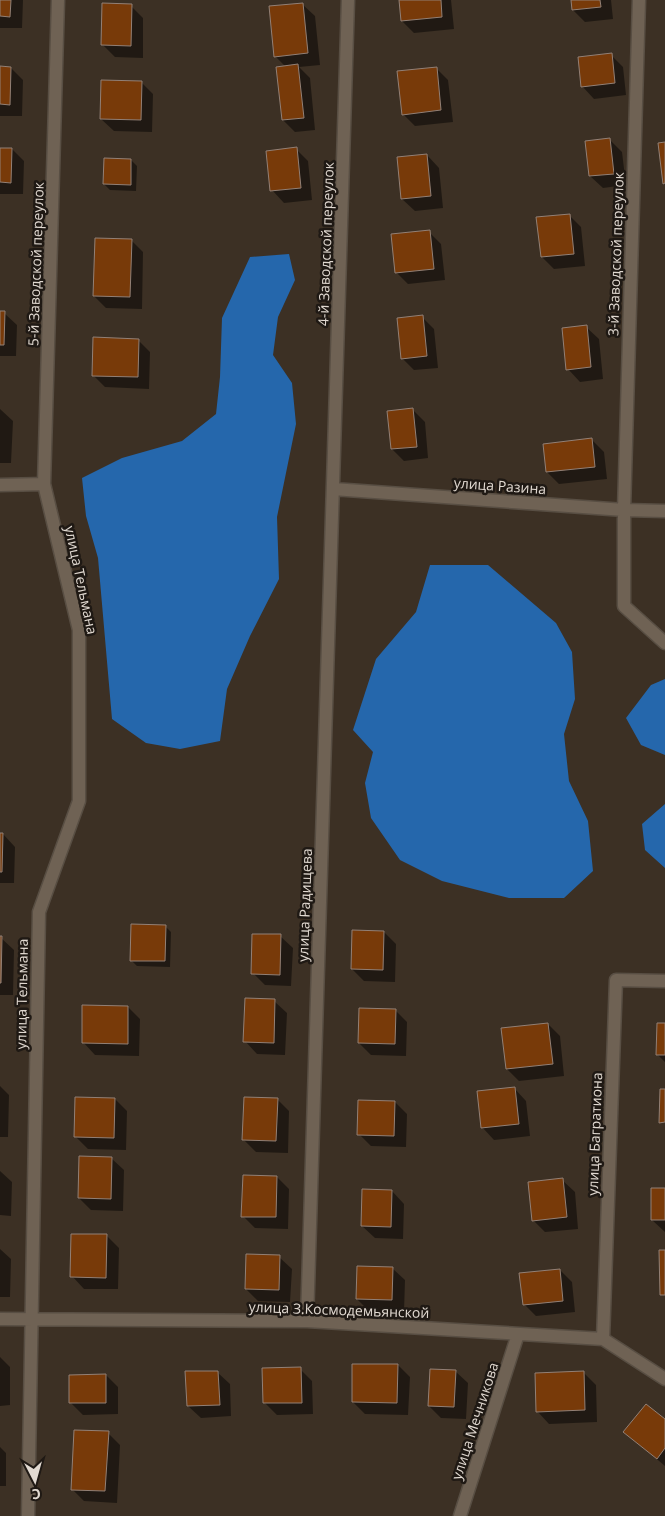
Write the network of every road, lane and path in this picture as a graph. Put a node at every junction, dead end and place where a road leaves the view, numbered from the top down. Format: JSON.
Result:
{"nodes":[{"id":1,"x":58,"y":0,"type":"edge"},
{"id":2,"x":348,"y":0,"type":"edge"},
{"id":3,"x":639,"y":0,"type":"edge"},
{"id":4,"x":44,"y":484,"type":"junction"},
{"id":5,"x":0,"y":485,"type":"edge"},
{"id":6,"x":334,"y":489,"type":"junction"},
{"id":7,"x":624,"y":510,"type":"junction"},
{"id":8,"x":665,"y":511,"type":"edge"},
{"id":9,"x":665,"y":643,"type":"edge"},
{"id":10,"x":665,"y":981,"type":"edge"},
{"id":11,"x":0,"y":1319,"type":"edge"},
{"id":12,"x":30,"y":1319,"type":"junction"},
{"id":13,"x":307,"y":1321,"type":"junction"},
{"id":14,"x":518,"y":1334,"type":"junction"},
{"id":15,"x":603,"y":1339,"type":"junction"},
{"id":16,"x":665,"y":1379,"type":"edge"},
{"id":17,"x":28,"y":1516,"type":"edge"},
{"id":18,"x":460,"y":1516,"type":"edge"}],
"edges":[{"from":1,"to":4,"type":"street","name":"5-й Заводской переулок"},
{"from":2,"to":6,"type":"street","name":"4-й Заводской переулок"},
{"from":3,"to":7,"type":"street","name":"3-й Заводской переулок"},
{"from":4,"to":5,"type":"street"},
{"from":4,"to":12,"type":"street","name":"улица Тельмана"},
{"from":6,"to":7,"type":"street","name":"улица Разина"},
{"from":6,"to":13,"type":"street","name":"улица Радищева"},
{"from":7,"to":8,"type":"street","name":"улица Разина"},
{"from":7,"to":9,"type":"street"},
{"from":10,"to":15,"type":"street","name":"улица Багратиона"},
{"from":11,"to":12,"type":"street","name":"улица З.Космодемьянской"},
{"from":12,"to":13,"type":"street","name":"улица З.Космодемьянской"},
{"from":12,"to":17,"type":"street","name":"улица Тельмана"},
{"from":13,"to":14,"type":"street","name":"улица З.Космодемьянской"},
{"from":14,"to":15,"type":"street","name":"улица З.Космодемьянской"},
{"from":14,"to":18,"type":"street","name":"улица Мечникова"},
{"from":15,"to":16,"type":"street","name":"улица З.Космодемьянской"}]}
